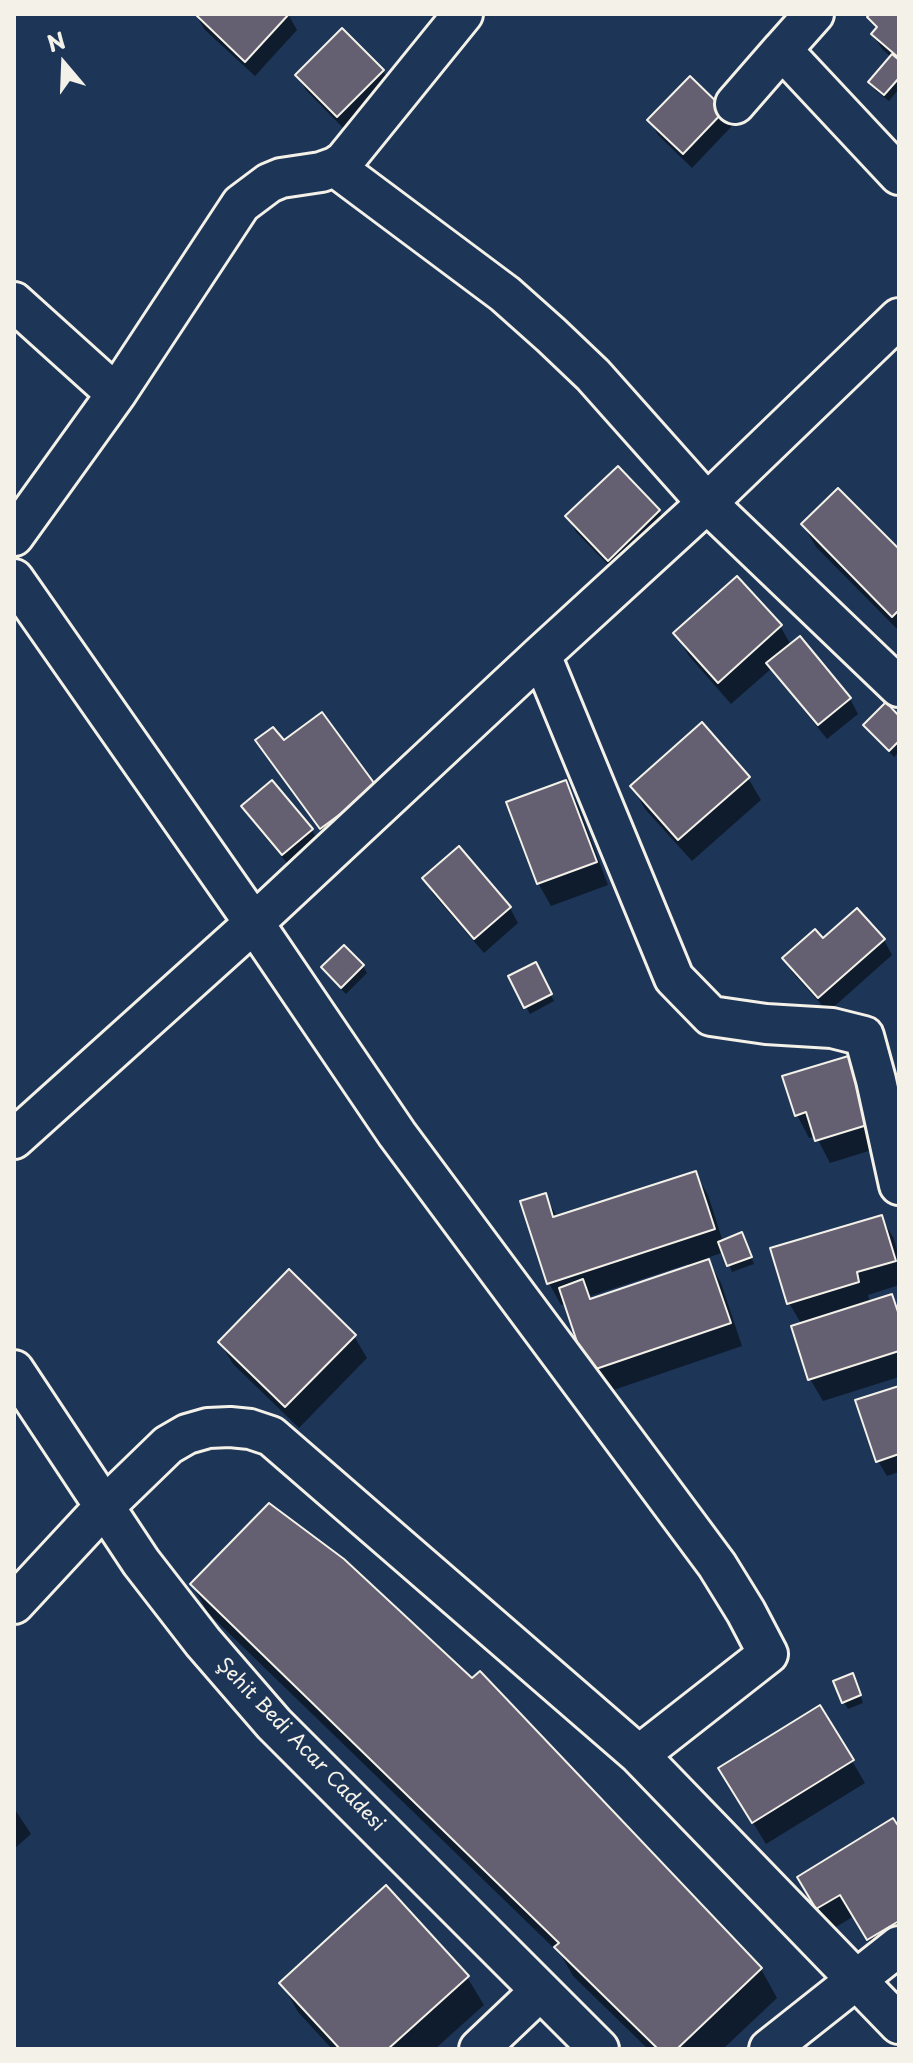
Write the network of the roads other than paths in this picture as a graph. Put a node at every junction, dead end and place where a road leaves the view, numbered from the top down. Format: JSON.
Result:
{"nodes":[{"id":1,"x":463,"y":14,"type":"edge"},
{"id":2,"x":814,"y":14,"type":"edge"},
{"id":3,"x":782,"y":50,"type":"junction"},
{"id":4,"x":735,"y":104,"type":"dead end"},
{"id":5,"x":335,"y":167,"type":"junction"},
{"id":6,"x":899,"y":175,"type":"edge"},
{"id":7,"x":14,"y":302,"type":"edge"},
{"id":8,"x":899,"y":318,"type":"edge"},
{"id":9,"x":116,"y":394,"type":"junction"},
{"id":10,"x":707,"y":503,"type":"junction"},
{"id":11,"x":14,"y":536,"type":"edge"},
{"id":12,"x":14,"y":579,"type":"edge"},
{"id":13,"x":541,"y":655,"type":"junction"},
{"id":14,"x":899,"y":687,"type":"edge"},
{"id":15,"x":254,"y":923,"type":"junction"},
{"id":16,"x":14,"y":1139,"type":"edge"},
{"id":17,"x":899,"y":1185,"type":"edge"},
{"id":18,"x":14,"y":1370,"type":"edge"},
{"id":19,"x":104,"y":1507,"type":"junction"},
{"id":20,"x":14,"y":1604,"type":"edge"},
{"id":21,"x":639,"y":1755,"type":"junction"},
{"id":22,"x":899,"y":1946,"type":"edge"},
{"id":23,"x":856,"y":1980,"type":"junction"},
{"id":24,"x":540,"y":1991,"type":"junction"},
{"id":25,"x":899,"y":2024,"type":"edge"},
{"id":26,"x":479,"y":2049,"type":"edge"},
{"id":27,"x":599,"y":2049,"type":"edge"},
{"id":28,"x":769,"y":2049,"type":"edge"}],
"edges":[{"from":1,"to":5,"type":"street"},
{"from":2,"to":3,"type":"street"},
{"from":3,"to":4,"type":"street"},
{"from":3,"to":6,"type":"street"},
{"from":5,"to":9,"type":"street"},
{"from":5,"to":10,"type":"street"},
{"from":7,"to":9,"type":"street"},
{"from":8,"to":10,"type":"street"},
{"from":9,"to":11,"type":"street"},
{"from":10,"to":13,"type":"street"},
{"from":10,"to":14,"type":"street"},
{"from":12,"to":15,"type":"street"},
{"from":13,"to":15,"type":"street"},
{"from":13,"to":17,"type":"street"},
{"from":15,"to":16,"type":"street"},
{"from":15,"to":21,"type":"street"},
{"from":18,"to":19,"type":"street","name":"Şehit Bedi Acar Caddesi"},
{"from":19,"to":20,"type":"street"},
{"from":19,"to":21,"type":"street"},
{"from":19,"to":24,"type":"street","name":"Şehit Bedi Acar Caddesi"},
{"from":21,"to":23,"type":"street"},
{"from":22,"to":23,"type":"street"},
{"from":23,"to":25,"type":"street"},
{"from":23,"to":28,"type":"street"},
{"from":24,"to":26,"type":"street"},
{"from":24,"to":27,"type":"street","name":"Şehit Bedi Acar Caddesi"}]}
